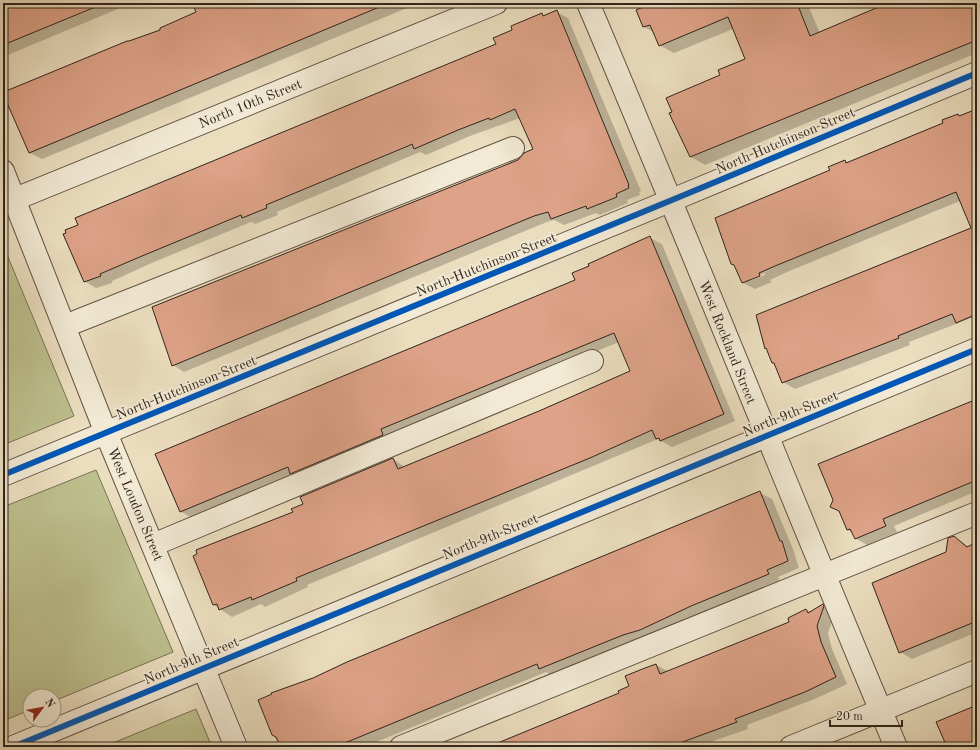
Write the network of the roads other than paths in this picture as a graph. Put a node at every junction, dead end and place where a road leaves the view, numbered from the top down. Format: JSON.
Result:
{"nodes":[{"id":1,"x":496,"y":3,"type":"edge"},
{"id":2,"x":588,"y":3,"type":"edge"},
{"id":3,"x":977,"y":73,"type":"edge"},
{"id":4,"x":513,"y":148,"type":"dead end"},
{"id":5,"x":3,"y":171,"type":"edge"},
{"id":6,"x":672,"y":200,"type":"junction"},
{"id":7,"x":9,"y":202,"type":"edge"},
{"id":8,"x":64,"y":326,"type":"junction"},
{"id":9,"x":977,"y":349,"type":"edge"},
{"id":10,"x":592,"y":361,"type":"dead end"},
{"id":11,"x":106,"y":433,"type":"junction"},
{"id":12,"x":766,"y":436,"type":"junction"},
{"id":13,"x":3,"y":475,"type":"edge"},
{"id":14,"x":977,"y":513,"type":"edge"},
{"id":15,"x":153,"y":545,"type":"junction"},
{"id":16,"x":826,"y":576,"type":"junction"},
{"id":17,"x":204,"y":667,"type":"junction"},
{"id":18,"x":977,"y":671,"type":"edge"},
{"id":19,"x":881,"y":711,"type":"junction"},
{"id":20,"x":13,"y":747,"type":"edge"},
{"id":21,"x":236,"y":747,"type":"edge"},
{"id":22,"x":401,"y":747,"type":"edge"},
{"id":23,"x":791,"y":747,"type":"edge"},
{"id":24,"x":896,"y":747,"type":"edge"}],
"edges":[{"from":1,"to":7,"type":"street","name":"North 10th Street"},
{"from":2,"to":6,"type":"street","name":"West Rockland Street"},
{"from":3,"to":6,"type":"street","name":"North Hutchinson Street"},
{"from":4,"to":8,"type":"street"},
{"from":5,"to":7,"type":"street","name":"West Loudon Street"},
{"from":6,"to":11,"type":"street","name":"North Hutchinson Street"},
{"from":6,"to":12,"type":"street","name":"West Rockland Street"},
{"from":7,"to":8,"type":"street","name":"West Loudon Street"},
{"from":8,"to":11,"type":"street","name":"West Loudon Street"},
{"from":9,"to":12,"type":"street","name":"North 9th Street"},
{"from":10,"to":15,"type":"street"},
{"from":11,"to":13,"type":"street","name":"North Hutchinson Street"},
{"from":11,"to":15,"type":"street","name":"West Loudon Street"},
{"from":12,"to":16,"type":"street","name":"West Rockland Street"},
{"from":12,"to":17,"type":"street","name":"North 9th Street"},
{"from":14,"to":16,"type":"street"},
{"from":15,"to":17,"type":"street","name":"West Loudon Street"},
{"from":16,"to":19,"type":"street","name":"West Rockland Street"},
{"from":16,"to":22,"type":"street"},
{"from":17,"to":20,"type":"street","name":"North 9th Street"},
{"from":17,"to":21,"type":"street","name":"West Loudon Street"},
{"from":18,"to":19,"type":"street"},
{"from":19,"to":23,"type":"street"},
{"from":19,"to":24,"type":"street","name":"West Rockland Street"}]}
